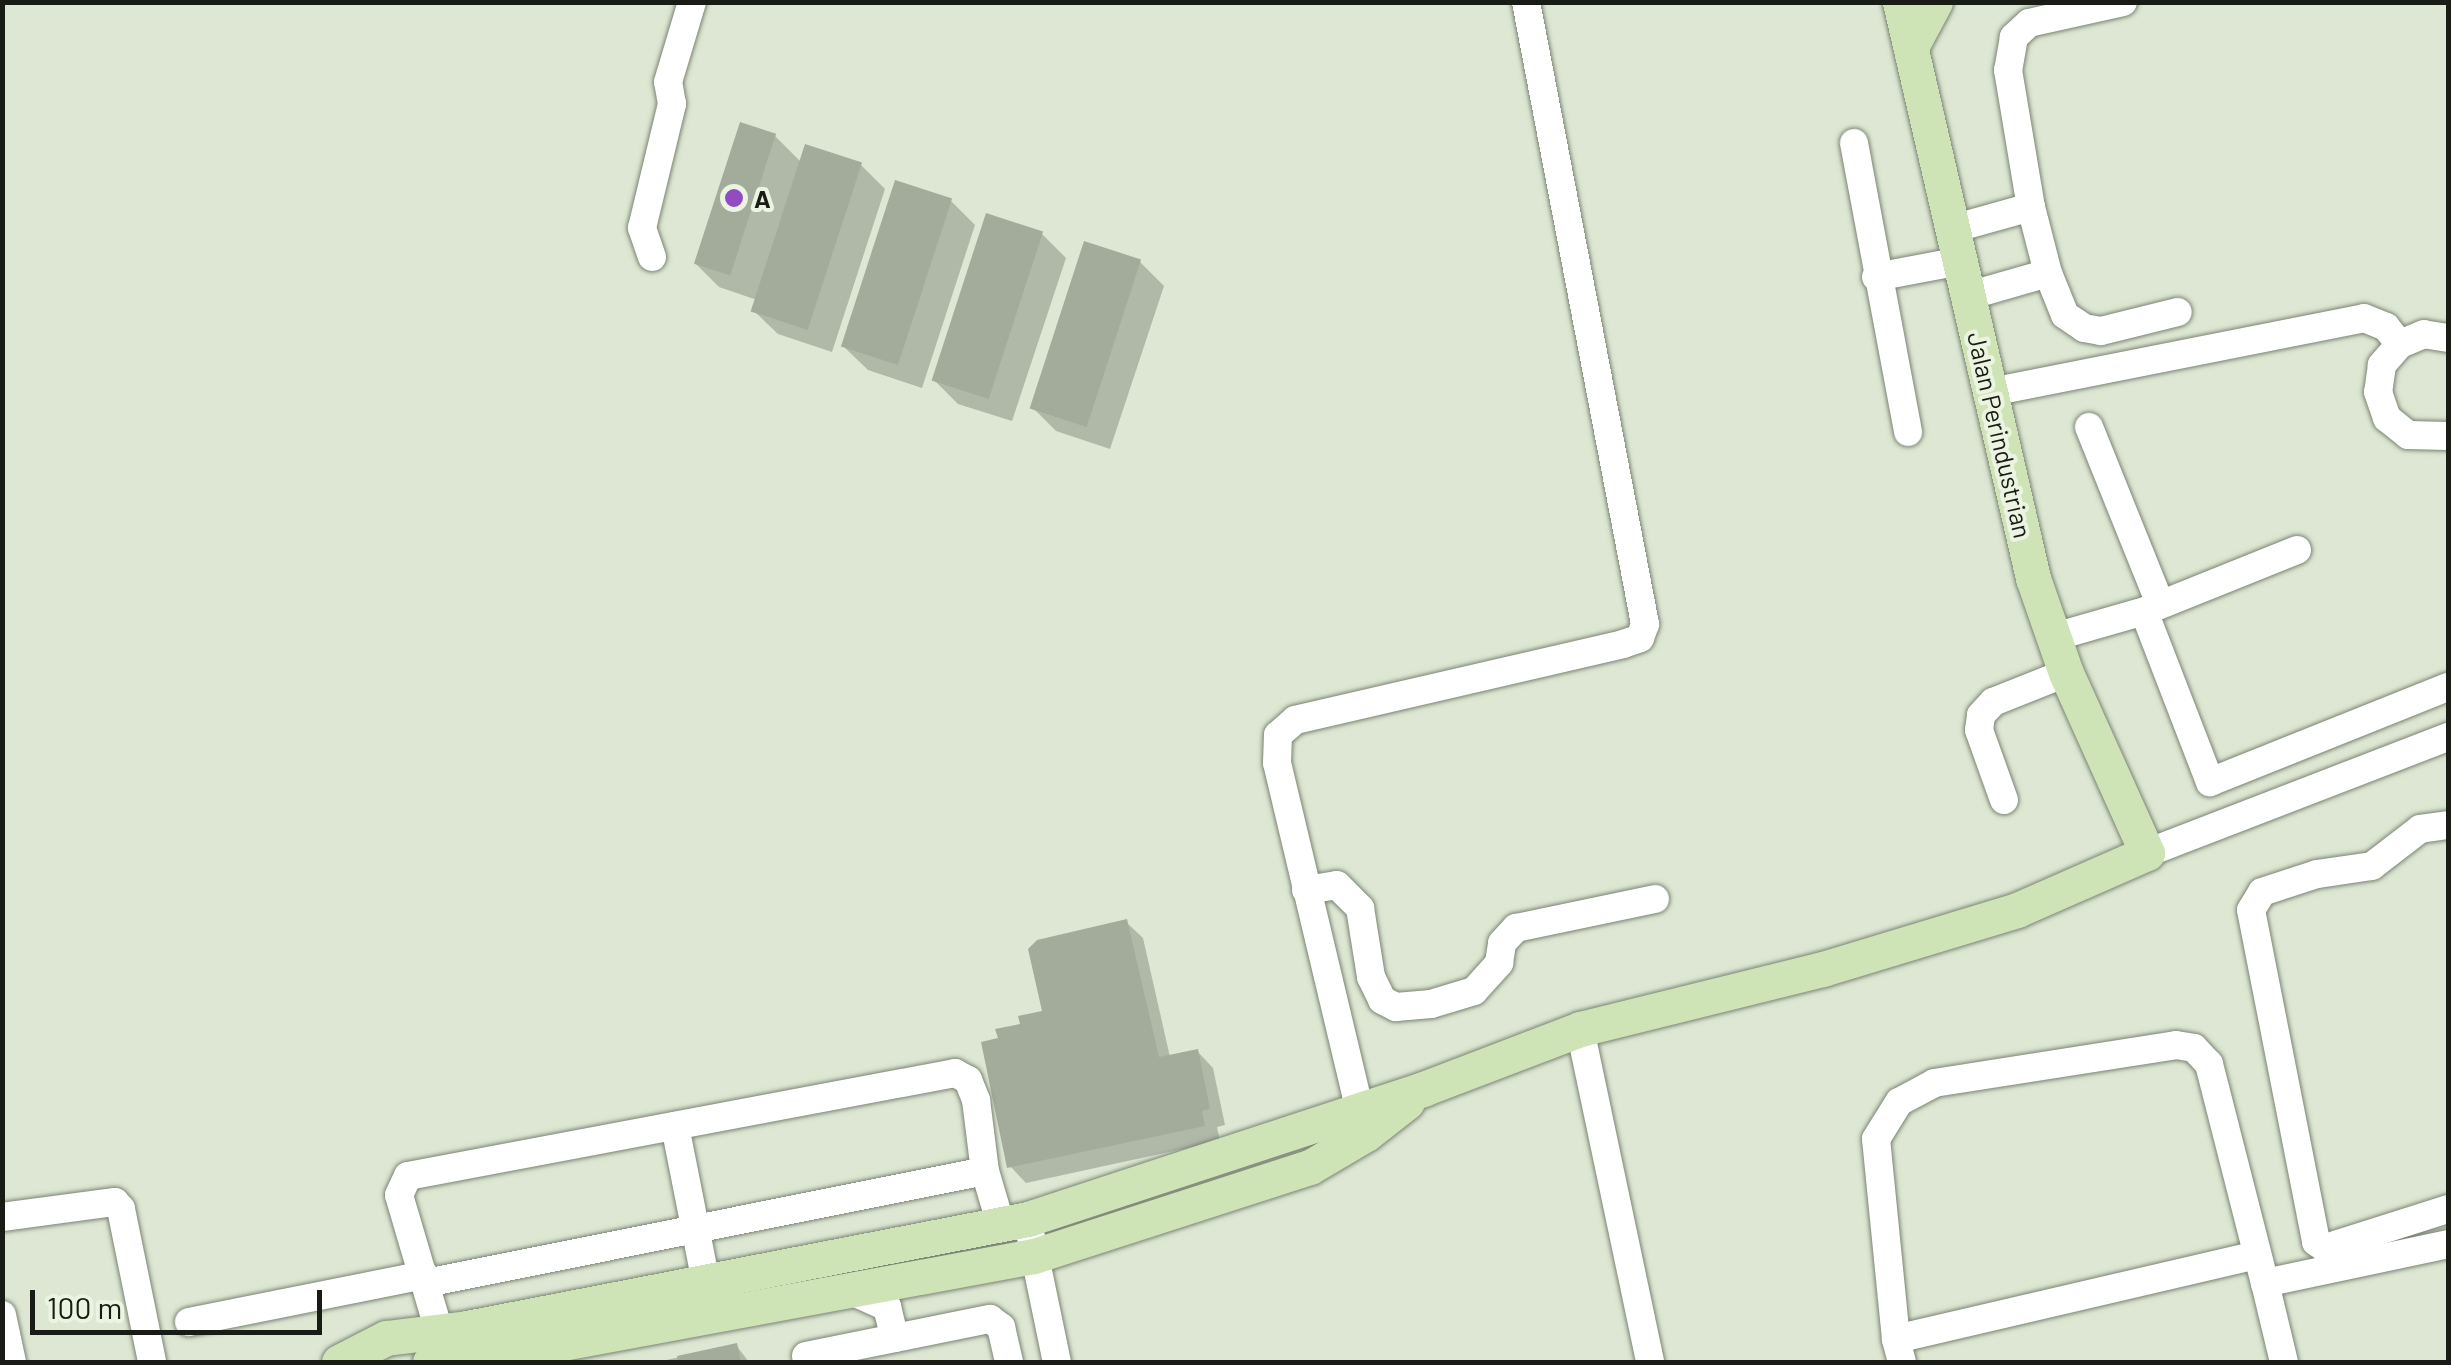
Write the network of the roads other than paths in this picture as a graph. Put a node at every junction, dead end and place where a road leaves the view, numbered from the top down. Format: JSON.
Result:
{"nodes":[{"id":1,"x":692,"y":2,"type":"edge"},
{"id":2,"x":1526,"y":2,"type":"edge"},
{"id":3,"x":1900,"y":2,"type":"edge"},
{"id":4,"x":1935,"y":2,"type":"edge"},
{"id":5,"x":2123,"y":2,"type":"edge"},
{"id":6,"x":1912,"y":46,"type":"junction"},
{"id":7,"x":1854,"y":142,"type":"dead end"},
{"id":8,"x":2031,"y":207,"type":"junction"},
{"id":9,"x":1956,"y":245,"type":"junction"},
{"id":10,"x":652,"y":258,"type":"dead end"},
{"id":11,"x":2048,"y":273,"type":"junction"},
{"id":12,"x":1876,"y":278,"type":"junction"},
{"id":13,"x":1968,"y":296,"type":"junction"},
{"id":14,"x":2178,"y":312,"type":"dead end"},
{"id":15,"x":2448,"y":338,"type":"edge"},
{"id":16,"x":2400,"y":344,"type":"junction"},
{"id":17,"x":1992,"y":392,"type":"junction"},
{"id":18,"x":2089,"y":427,"type":"dead end"},
{"id":19,"x":1908,"y":432,"type":"dead end"},
{"id":20,"x":2448,"y":436,"type":"edge"},
{"id":21,"x":2297,"y":550,"type":"dead end"},
{"id":22,"x":2154,"y":607,"type":"junction"},
{"id":23,"x":2054,"y":637,"type":"junction"},
{"id":24,"x":2066,"y":674,"type":"junction"},
{"id":25,"x":2448,"y":687,"type":"edge"},
{"id":26,"x":2448,"y":737,"type":"edge"},
{"id":27,"x":2004,"y":800,"type":"dead end"},
{"id":28,"x":2448,"y":825,"type":"edge"},
{"id":29,"x":2147,"y":853,"type":"junction"},
{"id":30,"x":1306,"y":890,"type":"junction"},
{"id":31,"x":1655,"y":899,"type":"dead end"},
{"id":32,"x":1580,"y":1029,"type":"junction"},
{"id":33,"x":1361,"y":1122,"type":"junction"},
{"id":34,"x":674,"y":1126,"type":"junction"},
{"id":35,"x":985,"y":1171,"type":"junction"},
{"id":36,"x":2448,"y":1208,"type":"edge"},
{"id":37,"x":2,"y":1218,"type":"edge"},
{"id":38,"x":1014,"y":1221,"type":"junction"},
{"id":39,"x":697,"y":1228,"type":"junction"},
{"id":40,"x":2448,"y":1244,"type":"edge"},
{"id":41,"x":2258,"y":1254,"type":"junction"},
{"id":42,"x":1034,"y":1256,"type":"junction"},
{"id":43,"x":705,"y":1278,"type":"junction"},
{"id":44,"x":425,"y":1279,"type":"junction"},
{"id":45,"x":2265,"y":1282,"type":"junction"},
{"id":46,"x":849,"y":1290,"type":"junction"},
{"id":47,"x":2,"y":1316,"type":"edge"},
{"id":48,"x":189,"y":1322,"type":"dead end"},
{"id":49,"x":895,"y":1338,"type":"junction"},
{"id":50,"x":456,"y":1350,"type":"edge"},
{"id":51,"x":1899,"y":1351,"type":"edge"},
{"id":52,"x":806,"y":1356,"type":"dead end"},
{"id":53,"x":12,"y":1362,"type":"edge"},
{"id":54,"x":152,"y":1362,"type":"edge"},
{"id":55,"x":338,"y":1362,"type":"edge"},
{"id":56,"x":1010,"y":1362,"type":"edge"},
{"id":57,"x":1057,"y":1362,"type":"edge"},
{"id":58,"x":1650,"y":1362,"type":"edge"},
{"id":59,"x":2284,"y":1362,"type":"edge"}],
"edges":[{"from":1,"to":10,"type":"street"},
{"from":2,"to":30,"type":"street"},
{"from":3,"to":6,"type":"main road","name":"Jalan Perindustrian"},
{"from":4,"to":6,"type":"main road"},
{"from":5,"to":8,"type":"street"},
{"from":6,"to":9,"type":"main road","name":"Jalan Perindustrian"},
{"from":7,"to":12,"type":"street"},
{"from":8,"to":9,"type":"street"},
{"from":8,"to":11,"type":"street"},
{"from":9,"to":12,"type":"street"},
{"from":9,"to":13,"type":"main road","name":"Jalan Perindustrian"},
{"from":11,"to":13,"type":"street"},
{"from":11,"to":14,"type":"street"},
{"from":12,"to":19,"type":"street"},
{"from":13,"to":17,"type":"main road","name":"Jalan Perindustrian"},
{"from":15,"to":16,"type":"street"},
{"from":16,"to":17,"type":"street"},
{"from":16,"to":20,"type":"street"},
{"from":17,"to":23,"type":"main road","name":"Jalan Perindustrian"},
{"from":18,"to":22,"type":"street"},
{"from":21,"to":22,"type":"street"},
{"from":22,"to":23,"type":"street"},
{"from":22,"to":25,"type":"street"},
{"from":23,"to":24,"type":"main road","name":"Jalan Perindustrian"},
{"from":24,"to":27,"type":"street"},
{"from":24,"to":29,"type":"main road","name":"Jalan Perindustrian"},
{"from":26,"to":29,"type":"street"},
{"from":28,"to":36,"type":"street"},
{"from":29,"to":32,"type":"main road"},
{"from":30,"to":31,"type":"street"},
{"from":30,"to":33,"type":"street"},
{"from":32,"to":33,"type":"main road"},
{"from":32,"to":58,"type":"street"},
{"from":33,"to":38,"type":"main road"},
{"from":33,"to":42,"type":"main road"},
{"from":34,"to":35,"type":"street"},
{"from":34,"to":39,"type":"street"},
{"from":34,"to":44,"type":"street"},
{"from":35,"to":38,"type":"street"},
{"from":35,"to":39,"type":"street"},
{"from":37,"to":54,"type":"street"},
{"from":38,"to":42,"type":"street"},
{"from":38,"to":43,"type":"main road"},
{"from":39,"to":43,"type":"street"},
{"from":39,"to":44,"type":"street"},
{"from":40,"to":45,"type":"street"},
{"from":41,"to":45,"type":"street"},
{"from":41,"to":51,"type":"street"},
{"from":41,"to":51,"type":"street"},
{"from":42,"to":46,"type":"main road"},
{"from":42,"to":57,"type":"street"},
{"from":43,"to":50,"type":"main road"},
{"from":44,"to":48,"type":"street"},
{"from":44,"to":50,"type":"street"},
{"from":45,"to":59,"type":"street"},
{"from":46,"to":49,"type":"street"},
{"from":46,"to":50,"type":"main road"},
{"from":47,"to":53,"type":"street"},
{"from":49,"to":52,"type":"street"},
{"from":49,"to":56,"type":"street"},
{"from":50,"to":55,"type":"main road"}]}
